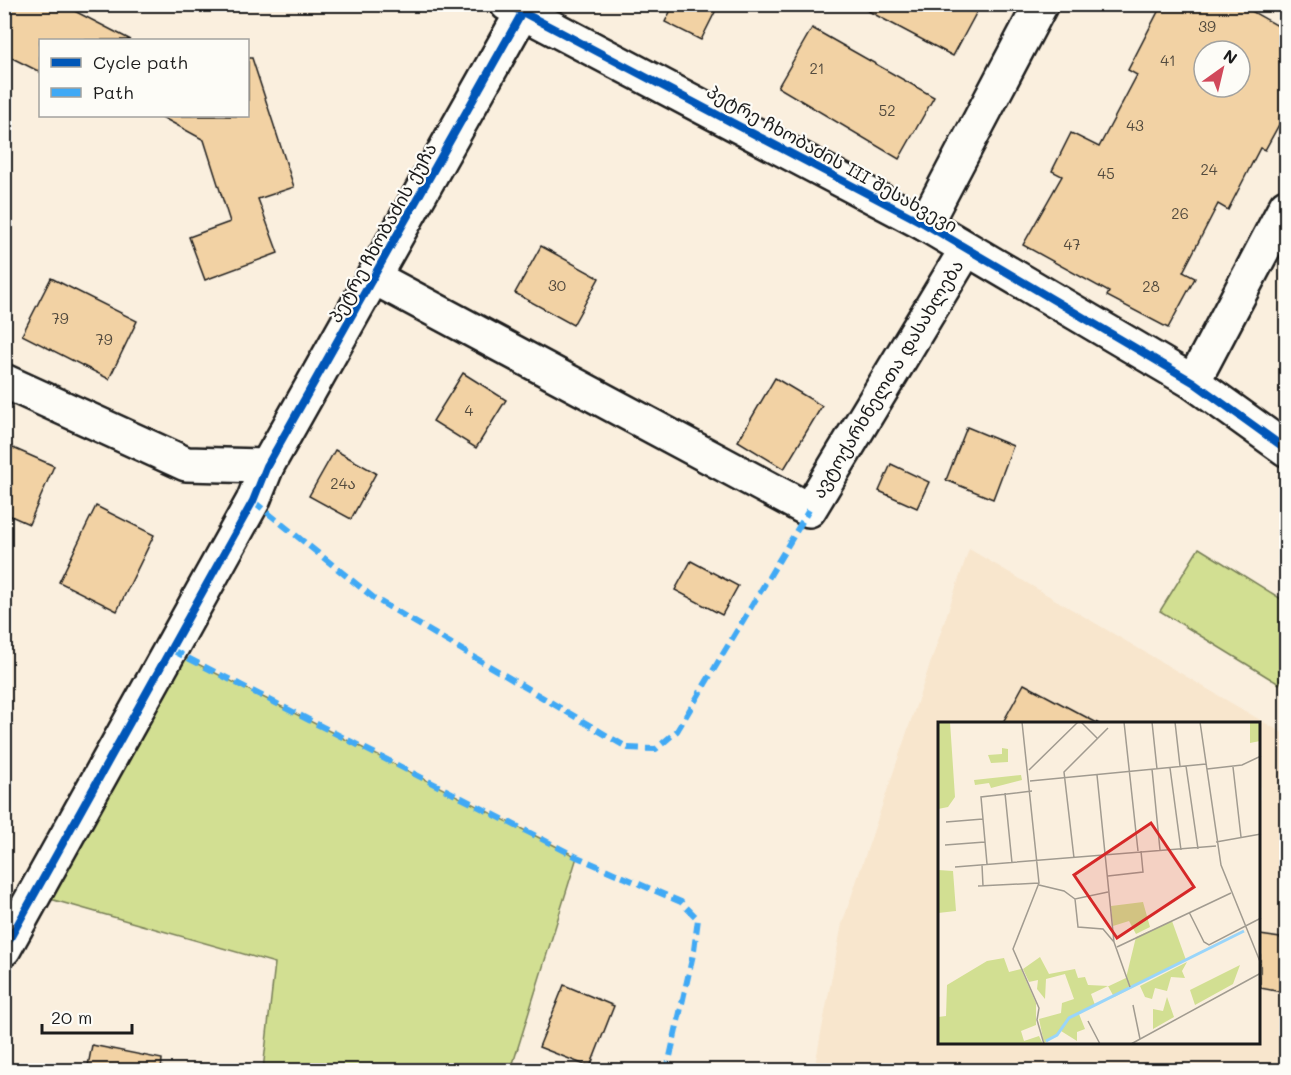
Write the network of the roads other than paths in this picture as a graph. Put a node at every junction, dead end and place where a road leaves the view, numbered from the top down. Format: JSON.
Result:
{"nodes":[{"id":1,"x":1041,"y":4,"type":"edge"},
{"id":2,"x":519,"y":7,"type":"edge"},
{"id":3,"x":1287,"y":206,"type":"edge"},
{"id":4,"x":925,"y":224,"type":"junction"},
{"id":5,"x":966,"y":250,"type":"junction"},
{"id":6,"x":375,"y":278,"type":"junction"},
{"id":7,"x":4,"y":381,"type":"edge"},
{"id":8,"x":1192,"y":382,"type":"junction"},
{"id":9,"x":1287,"y":449,"type":"edge"},
{"id":10,"x":267,"y":466,"type":"junction"},
{"id":11,"x":4,"y":949,"type":"edge"}],
"edges":[{"from":1,"to":4,"type":"street"},
{"from":2,"to":4,"type":"street","name":"პეტრე ჩხობაძის III შესახვევი"},
{"from":2,"to":6,"type":"street","name":"პეტრე ჩხობაძის ქუჩა"},
{"from":3,"to":8,"type":"street"},
{"from":4,"to":5,"type":"street","name":"პეტრე ჩხობაძის III შესახვევი"},
{"from":5,"to":6,"type":"street","name":"ავტოქარხნელთა დასახლება"},
{"from":5,"to":8,"type":"street","name":"პეტრე ჩხობაძის III შესახვევი"},
{"from":6,"to":10,"type":"street","name":"პეტრე ჩხობაძის ქუჩა"},
{"from":7,"to":10,"type":"street"},
{"from":8,"to":9,"type":"street","name":"პეტრე ჩხობაძის III შესახვევი"},
{"from":10,"to":11,"type":"street","name":"პეტრე ჩხობაძის ქუჩა"}]}
